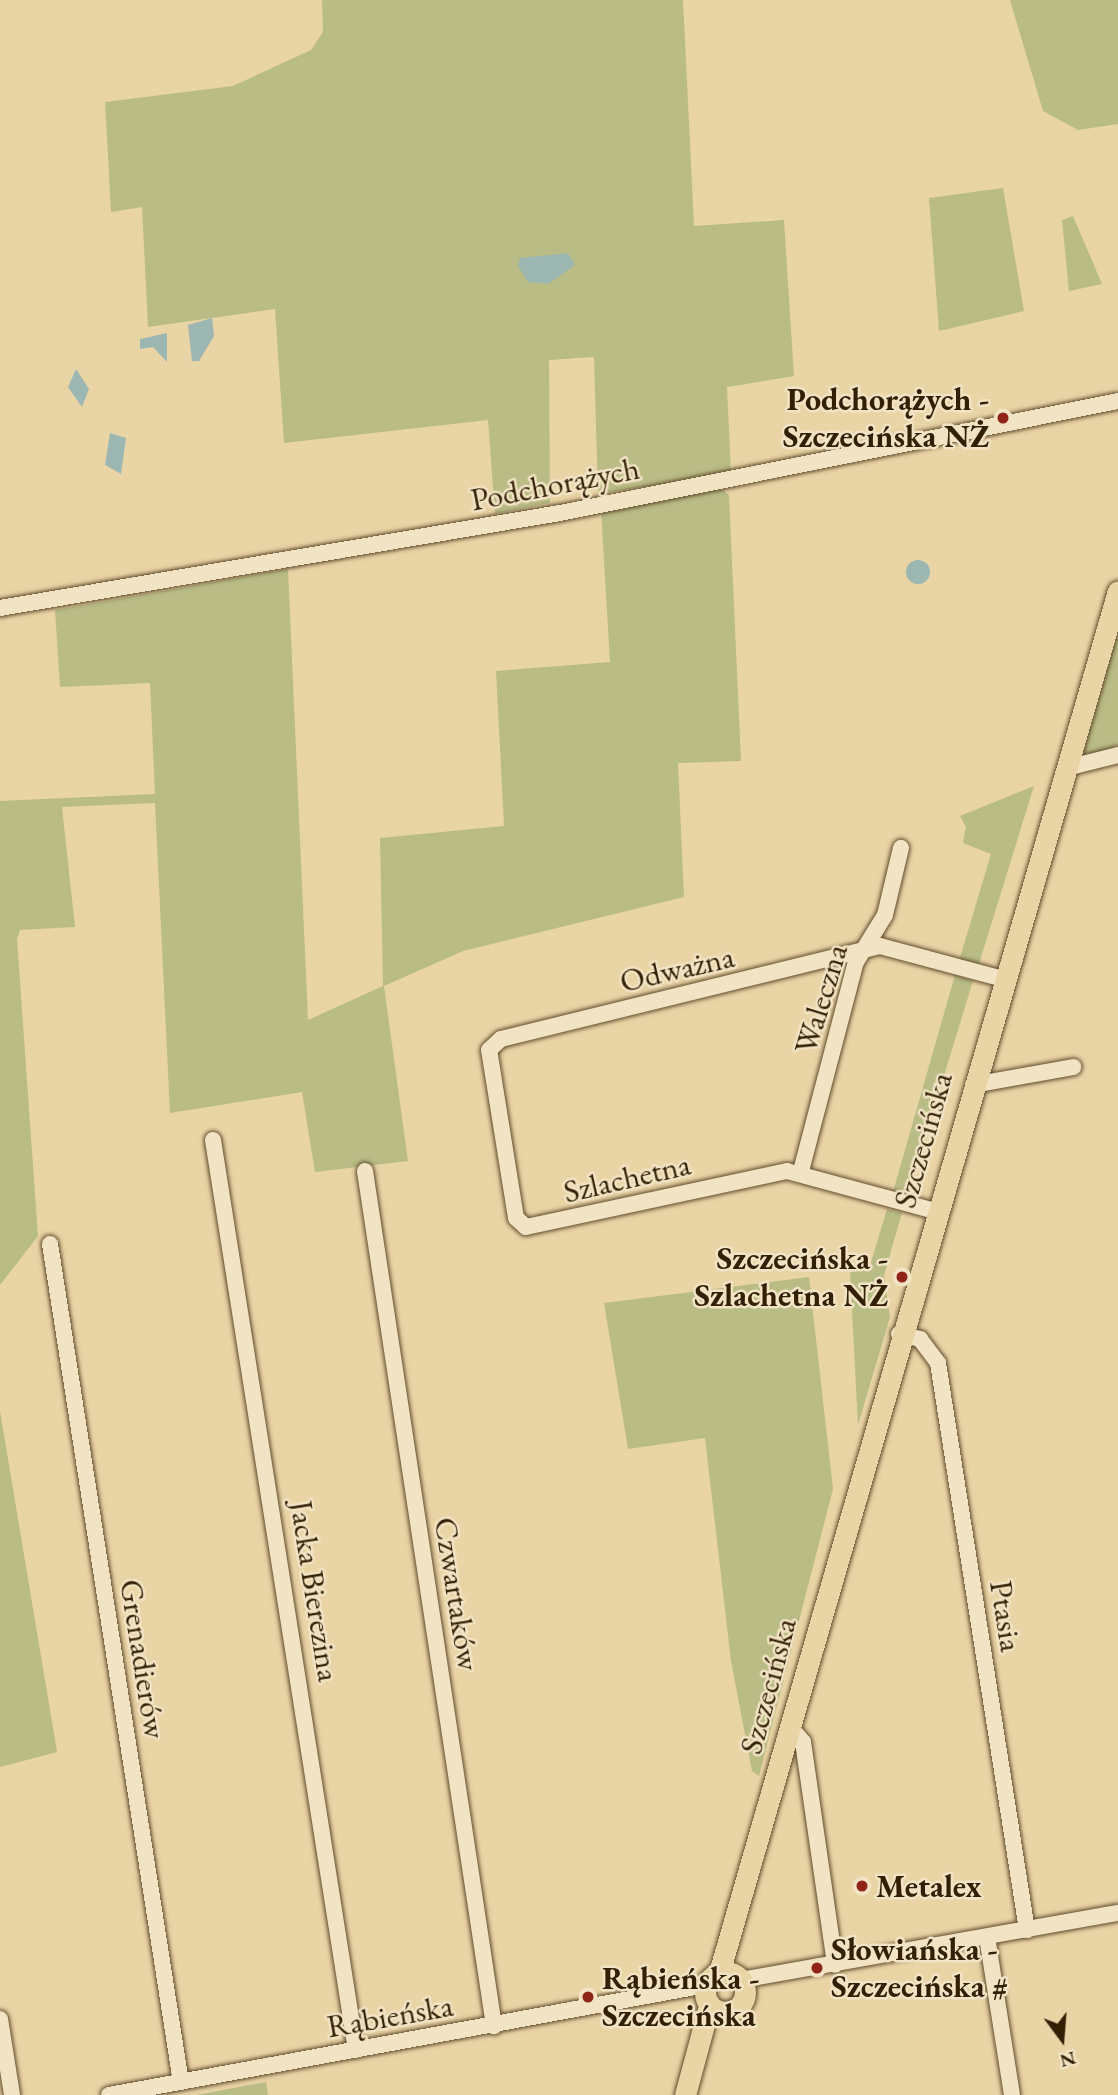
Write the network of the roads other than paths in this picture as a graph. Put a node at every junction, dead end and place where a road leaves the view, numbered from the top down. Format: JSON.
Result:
{"nodes":[{"id":1,"x":1118,"y":401,"type":"edge"},
{"id":2,"x":1118,"y":590,"type":"edge"},
{"id":3,"x":0,"y":608,"type":"edge"},
{"id":4,"x":1118,"y":755,"type":"edge"},
{"id":5,"x":1066,"y":768,"type":"junction"},
{"id":6,"x":901,"y":848,"type":"dead end"},
{"id":7,"x":865,"y":950,"type":"junction"},
{"id":8,"x":1003,"y":979,"type":"junction"},
{"id":9,"x":501,"y":1038,"type":"joint"},
{"id":10,"x":1073,"y":1068,"type":"dead end"},
{"id":11,"x":973,"y":1085,"type":"junction"},
{"id":12,"x":213,"y":1140,"type":"dead end"},
{"id":13,"x":365,"y":1171,"type":"dead end"},
{"id":14,"x":801,"y":1171,"type":"junction"},
{"id":15,"x":935,"y":1211,"type":"junction"},
{"id":16,"x":50,"y":1244,"type":"dead end"},
{"id":17,"x":899,"y":1334,"type":"junction"},
{"id":18,"x":790,"y":1727,"type":"junction"},
{"id":19,"x":1118,"y":1913,"type":"edge"},
{"id":20,"x":1027,"y":1930,"type":"junction"},
{"id":21,"x":987,"y":1937,"type":"junction"},
{"id":22,"x":835,"y":1965,"type":"junction"},
{"id":23,"x":724,"y":1988,"type":"junction"},
{"id":24,"x":0,"y":2019,"type":"edge"},
{"id":25,"x":494,"y":2026,"type":"junction"},
{"id":26,"x":356,"y":2050,"type":"junction"},
{"id":27,"x":181,"y":2082,"type":"junction"},
{"id":28,"x":115,"y":2094,"type":"edge"},
{"id":29,"x":12,"y":2095,"type":"edge"},
{"id":30,"x":685,"y":2095,"type":"edge"},
{"id":31,"x":1012,"y":2095,"type":"edge"}],
"edges":[{"from":1,"to":3,"type":"street","name":"Podchorążych"},
{"from":2,"to":5,"type":"main road","name":"Szczecińska"},
{"from":4,"to":5,"type":"street"},
{"from":5,"to":8,"type":"main road","name":"Szczecińska"},
{"from":6,"to":7,"type":"street","name":"Waleczna"},
{"from":7,"to":8,"type":"street"},
{"from":7,"to":9,"type":"street","name":"Odważna"},
{"from":7,"to":14,"type":"street","name":"Waleczna"},
{"from":8,"to":11,"type":"main road","name":"Szczecińska"},
{"from":9,"to":14,"type":"street","name":"Szlachetna"},
{"from":10,"to":11,"type":"street"},
{"from":11,"to":15,"type":"main road","name":"Szczecińska"},
{"from":12,"to":26,"type":"street","name":"Jacka Bierezina"},
{"from":13,"to":25,"type":"street","name":"Czwartaków"},
{"from":14,"to":15,"type":"street","name":"Szlachetna"},
{"from":15,"to":17,"type":"main road","name":"Szczecińska"},
{"from":16,"to":27,"type":"street","name":"Grenadierów"},
{"from":17,"to":18,"type":"main road","name":"Szczecińska"},
{"from":17,"to":20,"type":"street","name":"Ptasia"},
{"from":18,"to":22,"type":"street"},
{"from":18,"to":23,"type":"main road","name":"Szczecińska"},
{"from":19,"to":20,"type":"street","name":"Rąbieńska"},
{"from":20,"to":21,"type":"street","name":"Rąbieńska"},
{"from":21,"to":22,"type":"street","name":"Rąbieńska"},
{"from":21,"to":31,"type":"street"},
{"from":22,"to":23,"type":"street","name":"Rąbieńska"},
{"from":23,"to":25,"type":"street","name":"Rąbieńska"},
{"from":23,"to":30,"type":"main road","name":"Szczecińska"},
{"from":24,"to":29,"type":"street"},
{"from":25,"to":26,"type":"street","name":"Rąbieńska"},
{"from":26,"to":27,"type":"street","name":"Rąbieńska"},
{"from":27,"to":28,"type":"street","name":"Rąbieńska"}]}
